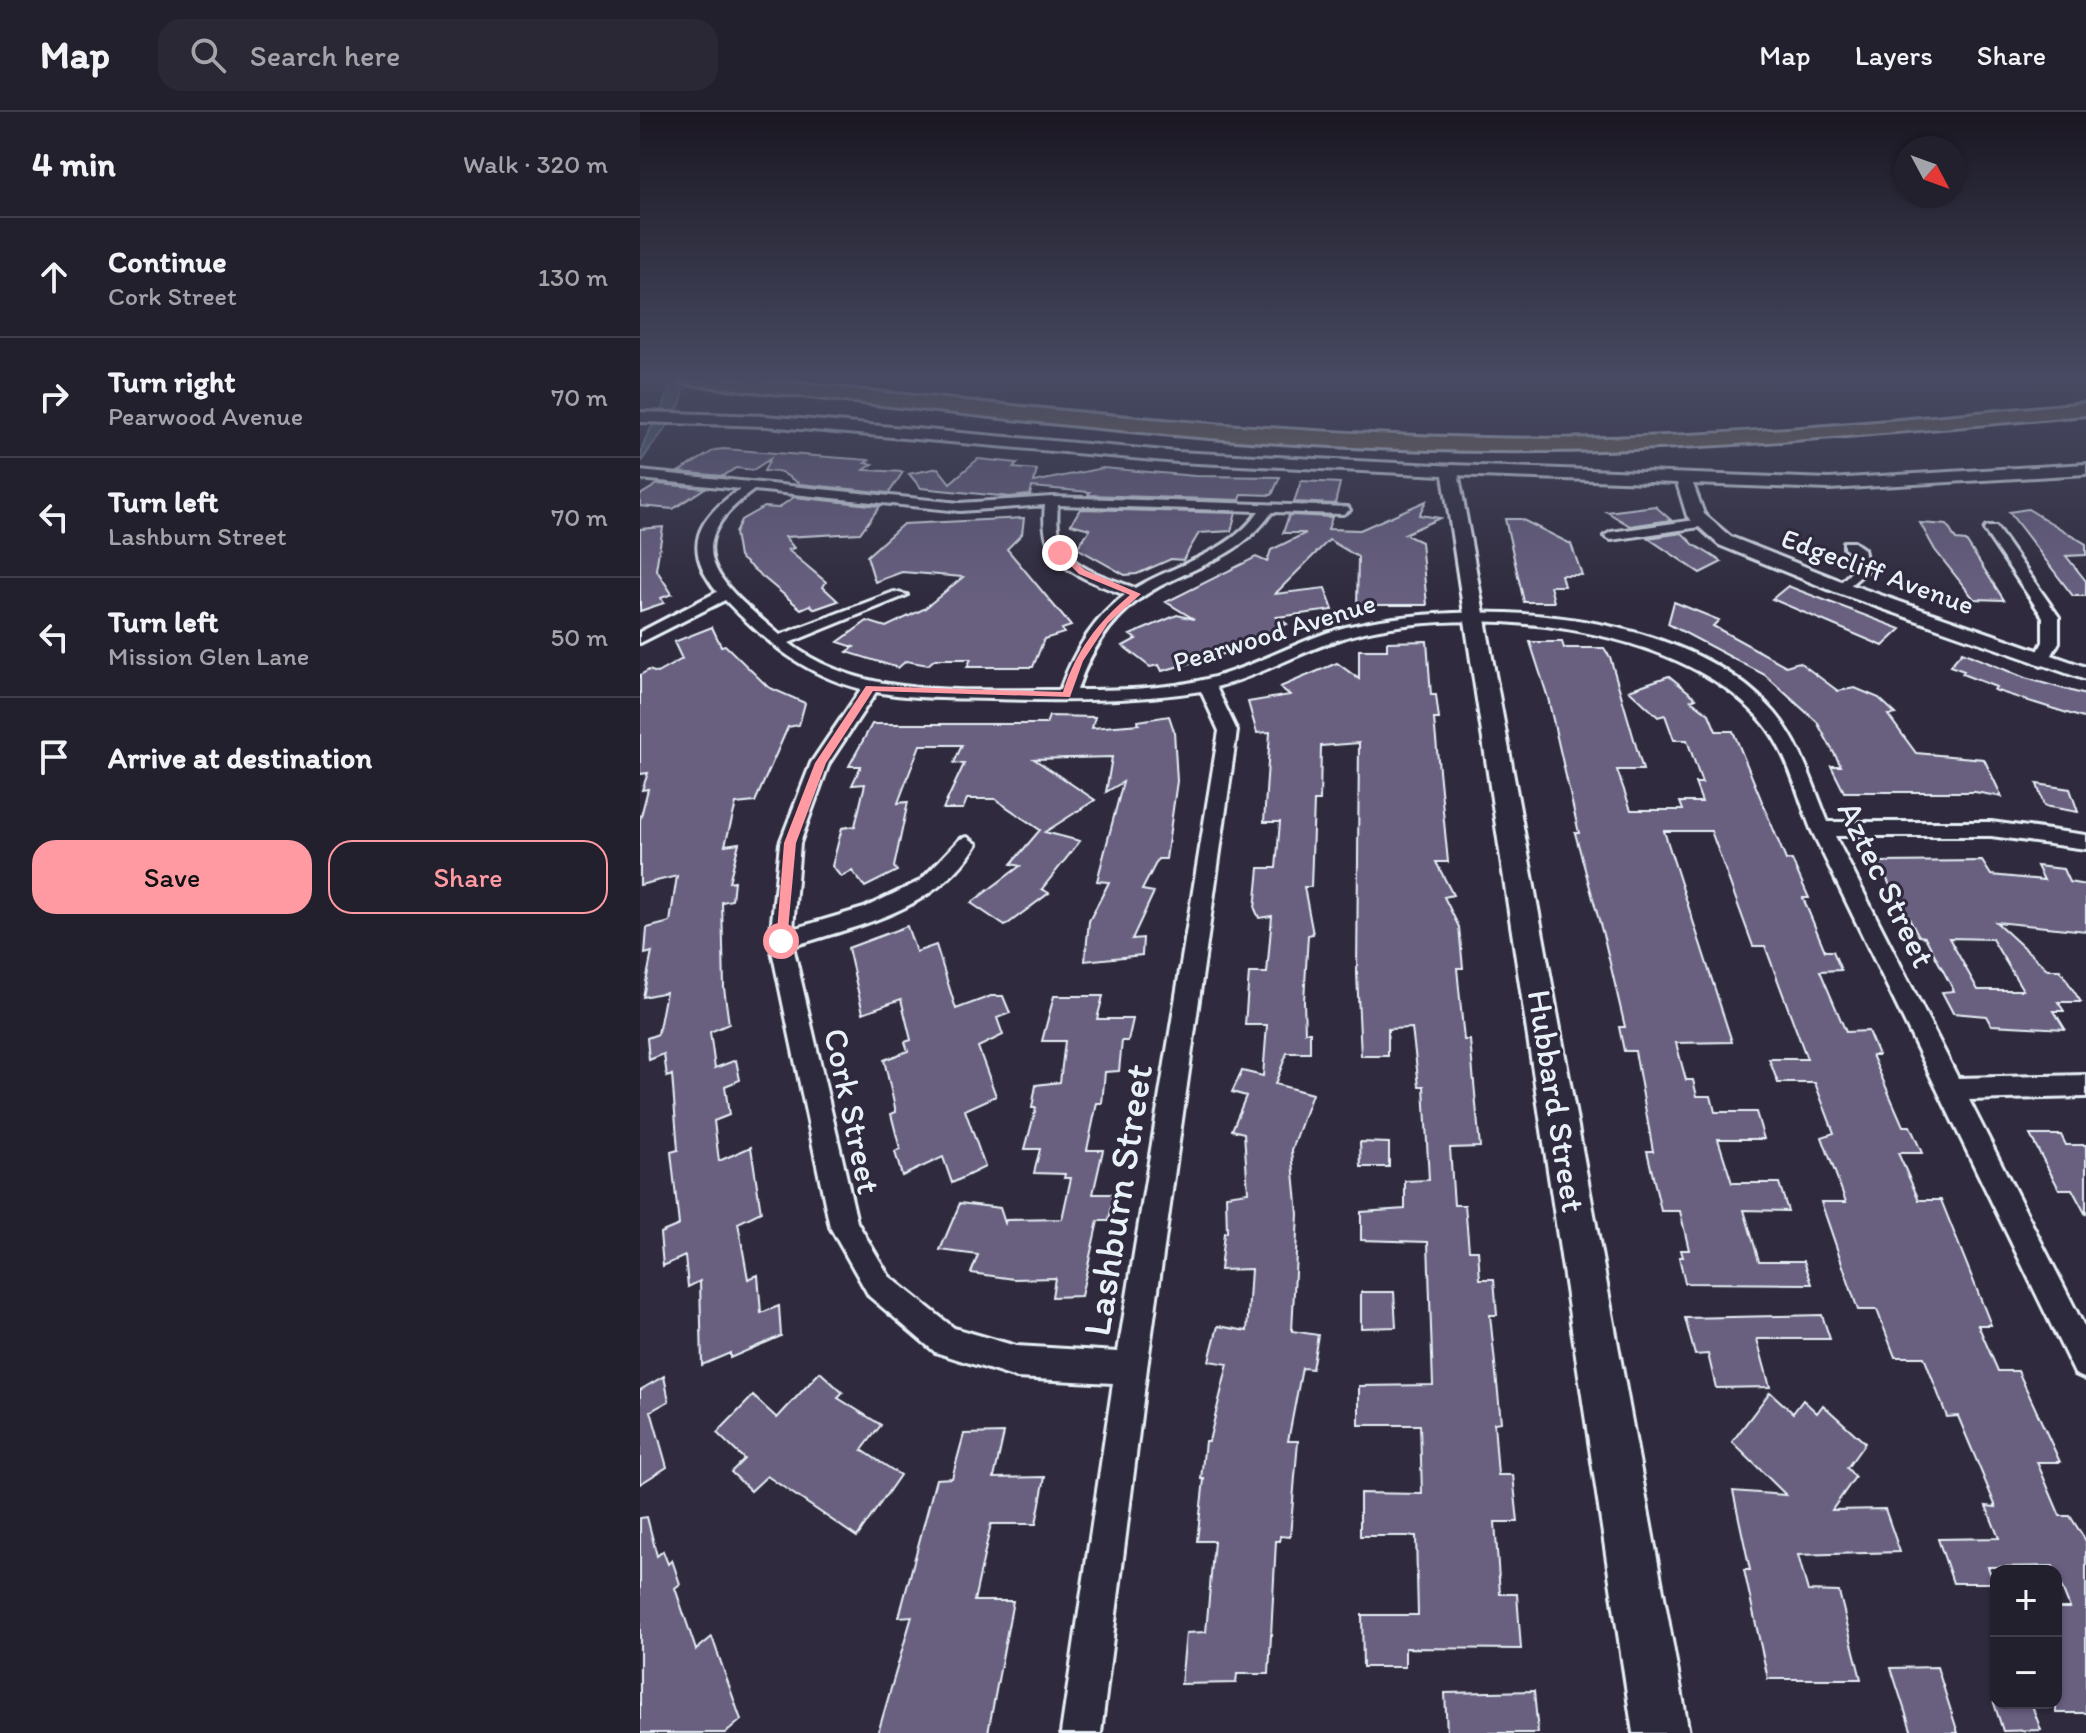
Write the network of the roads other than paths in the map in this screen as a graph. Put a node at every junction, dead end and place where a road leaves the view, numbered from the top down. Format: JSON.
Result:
{"nodes":[{"id":1,"x":1139,"y":454,"type":"edge"},
{"id":2,"x":2086,"y":469,"type":"edge"},
{"id":3,"x":1451,"y":470,"type":"junction"},
{"id":4,"x":640,"y":475,"type":"edge"},
{"id":5,"x":1684,"y":480,"type":"junction"},
{"id":6,"x":752,"y":486,"type":"junction"},
{"id":7,"x":1052,"y":501,"type":"junction"},
{"id":8,"x":1269,"y":507,"type":"junction"},
{"id":9,"x":1343,"y":510,"type":"dead end"},
{"id":10,"x":1702,"y":523,"type":"junction"},
{"id":11,"x":1991,"y":530,"type":"dead end"},
{"id":12,"x":1611,"y":536,"type":"dead end"},
{"id":13,"x":1849,"y":545,"type":"dead end"},
{"id":14,"x":1842,"y":588,"type":"junction"},
{"id":15,"x":727,"y":593,"type":"junction"},
{"id":16,"x":1136,"y":594,"type":"junction"},
{"id":17,"x":899,"y":595,"type":"dead end"},
{"id":18,"x":1478,"y":621,"type":"junction"},
{"id":19,"x":640,"y":638,"type":"edge"},
{"id":20,"x":779,"y":641,"type":"junction"},
{"id":21,"x":2041,"y":661,"type":"junction"},
{"id":22,"x":2086,"y":674,"type":"edge"},
{"id":23,"x":1206,"y":684,"type":"junction"},
{"id":24,"x":870,"y":688,"type":"junction"},
{"id":25,"x":1067,"y":695,"type":"junction"},
{"id":26,"x":1821,"y":829,"type":"junction"},
{"id":27,"x":2086,"y":842,"type":"edge"},
{"id":28,"x":967,"y":844,"type":"dead end"},
{"id":29,"x":781,"y":941,"type":"junction"},
{"id":30,"x":2086,"y":1086,"type":"edge"},
{"id":31,"x":1951,"y":1089,"type":"junction"},
{"id":32,"x":2086,"y":1363,"type":"edge"},
{"id":33,"x":1131,"y":1368,"type":"junction"},
{"id":34,"x":1081,"y":1733,"type":"edge"},
{"id":35,"x":1661,"y":1733,"type":"edge"}],
"edges":[{"from":1,"to":3,"type":"main road"},
{"from":2,"to":5,"type":"street"},
{"from":3,"to":5,"type":"street"},
{"from":3,"to":18,"type":"main road","name":"Hubbard Street"},
{"from":4,"to":6,"type":"street"},
{"from":5,"to":10,"type":"street"},
{"from":6,"to":7,"type":"street"},
{"from":6,"to":15,"type":"street","name":"Pearwood Avenue"},
{"from":7,"to":8,"type":"street"},
{"from":7,"to":16,"type":"street"},
{"from":8,"to":9,"type":"street"},
{"from":8,"to":16,"type":"street"},
{"from":10,"to":12,"type":"street"},
{"from":10,"to":14,"type":"street","name":"Edgecliff Avenue"},
{"from":11,"to":21,"type":"street"},
{"from":13,"to":14,"type":"street"},
{"from":14,"to":21,"type":"street","name":"Edgecliff Avenue"},
{"from":15,"to":19,"type":"street"},
{"from":15,"to":20,"type":"street","name":"Pearwood Avenue"},
{"from":16,"to":25,"type":"street"},
{"from":17,"to":20,"type":"street"},
{"from":18,"to":23,"type":"street","name":"Pearwood Avenue"},
{"from":18,"to":26,"type":"street","name":"Aztec Street"},
{"from":18,"to":35,"type":"main road","name":"Hubbard Street"},
{"from":20,"to":24,"type":"street","name":"Pearwood Avenue"},
{"from":21,"to":22,"type":"street","name":"Edgecliff Avenue"},
{"from":23,"to":25,"type":"street","name":"Pearwood Avenue"},
{"from":23,"to":33,"type":"street","name":"Lashburn Street"},
{"from":24,"to":25,"type":"street","name":"Pearwood Avenue"},
{"from":24,"to":29,"type":"street","name":"Cork Street"},
{"from":26,"to":27,"type":"street"},
{"from":26,"to":31,"type":"street","name":"Aztec Street"},
{"from":28,"to":29,"type":"street"},
{"from":29,"to":33,"type":"street","name":"Cork Street"},
{"from":30,"to":31,"type":"street"},
{"from":31,"to":32,"type":"street","name":"Aztec Street"},
{"from":33,"to":34,"type":"street","name":"Lashburn Street"}]}
